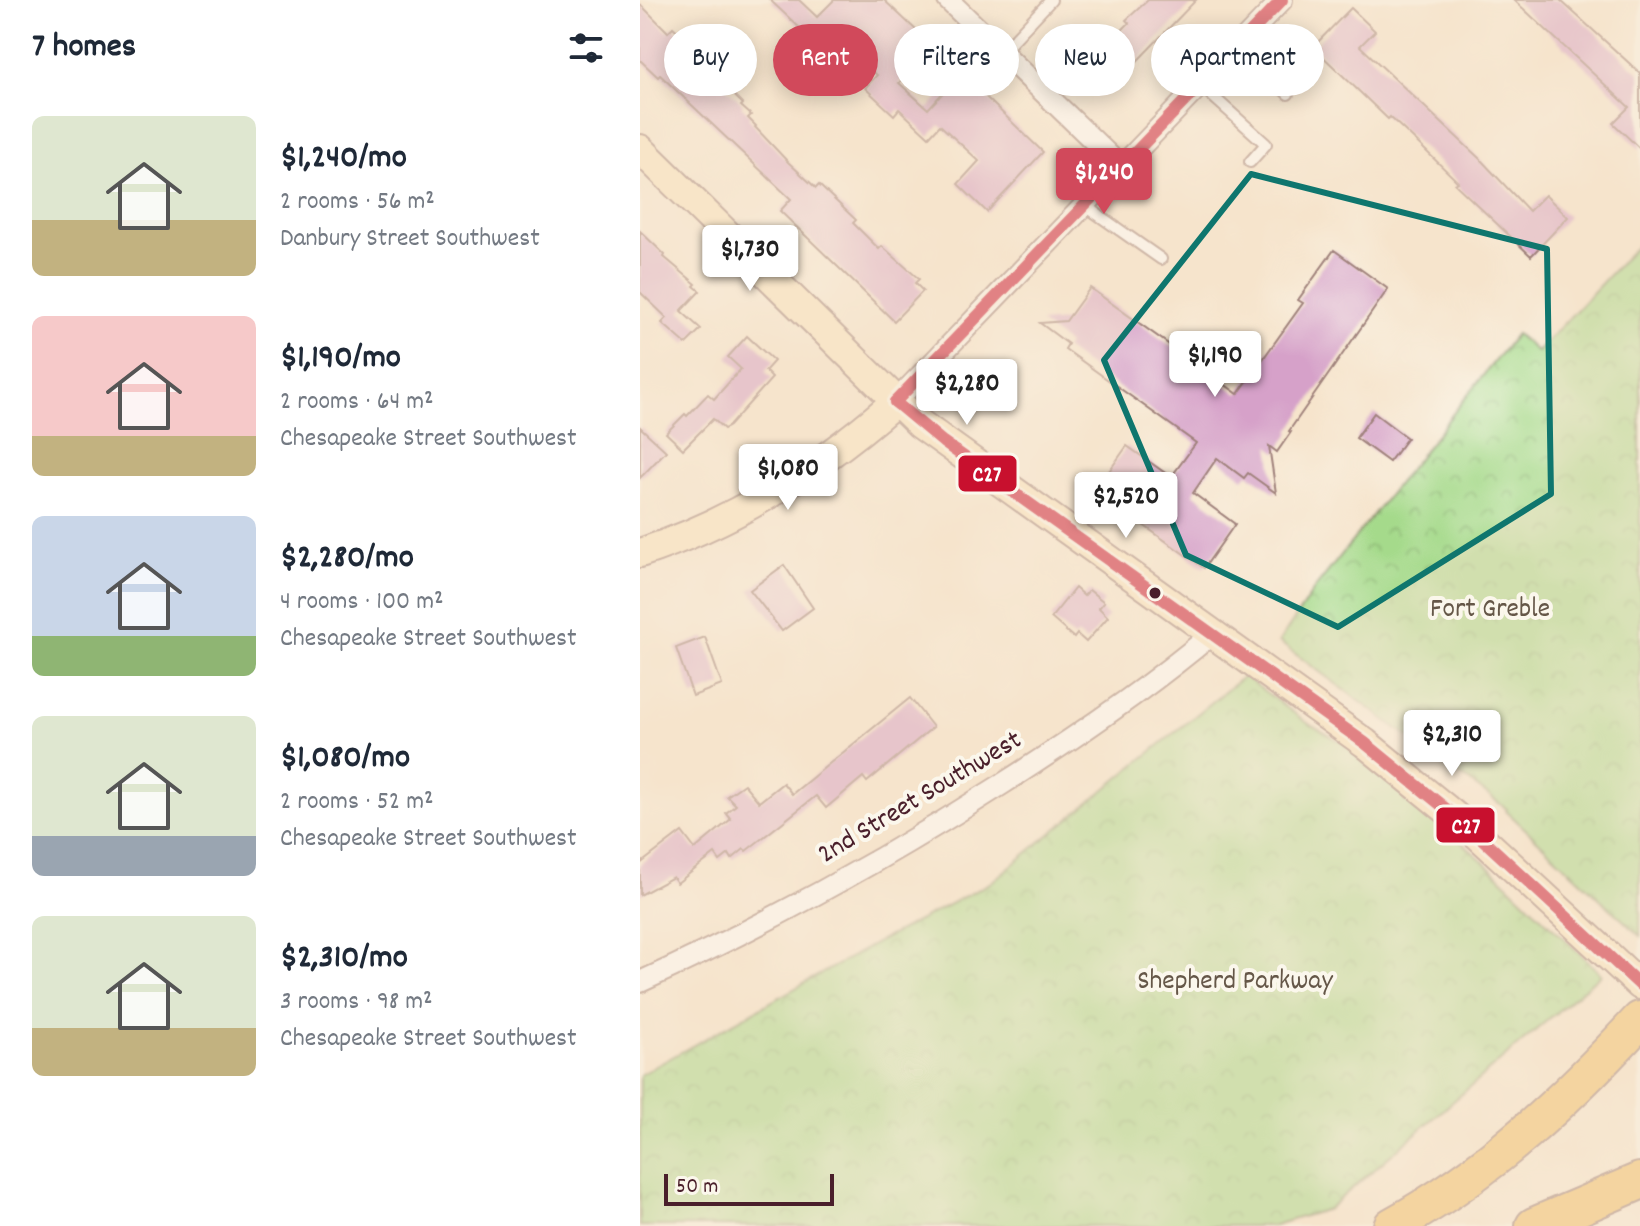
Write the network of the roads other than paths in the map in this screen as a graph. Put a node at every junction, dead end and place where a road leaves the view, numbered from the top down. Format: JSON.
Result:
{"nodes":[{"id":1,"x":948,"y":0,"type":"edge"},
{"id":2,"x":1051,"y":0,"type":"edge"},
{"id":3,"x":1282,"y":0,"type":"edge"},
{"id":4,"x":973,"y":24,"type":"edge"},
{"id":5,"x":1259,"y":24,"type":"edge"},
{"id":6,"x":1019,"y":34,"type":"edge"},
{"id":7,"x":1019,"y":68,"type":"edge"},
{"id":8,"x":1189,"y":96,"type":"edge"},
{"id":9,"x":1212,"y":96,"type":"edge"},
{"id":10,"x":640,"y":149,"type":"edge"},
{"id":11,"x":1250,"y":162,"type":"dead end"},
{"id":12,"x":1121,"y":167,"type":"junction"},
{"id":13,"x":1084,"y":205,"type":"junction"},
{"id":14,"x":1161,"y":259,"type":"dead end"},
{"id":15,"x":895,"y":402,"type":"junction"},
{"id":16,"x":640,"y":553,"type":"edge"},
{"id":17,"x":1212,"y":634,"type":"junction"},
{"id":18,"x":640,"y":982,"type":"edge"},
{"id":19,"x":1640,"y":985,"type":"edge"},
{"id":20,"x":1640,"y":1020,"type":"edge"},
{"id":21,"x":1640,"y":1181,"type":"edge"},
{"id":22,"x":1392,"y":1226,"type":"edge"},
{"id":23,"x":1534,"y":1226,"type":"edge"}],
"edges":[{"from":1,"to":4,"type":"street"},
{"from":2,"to":6,"type":"lane"},
{"from":3,"to":5,"type":"street"},
{"from":7,"to":12,"type":"street"},
{"from":8,"to":12,"type":"street"},
{"from":9,"to":11,"type":"lane"},
{"from":10,"to":15,"type":"street"},
{"from":12,"to":13,"type":"street"},
{"from":13,"to":14,"type":"lane"},
{"from":13,"to":15,"type":"street"},
{"from":15,"to":16,"type":"street"},
{"from":15,"to":17,"type":"street"},
{"from":17,"to":18,"type":"street","name":"2nd Street Southwest"},
{"from":17,"to":19,"type":"street"},
{"from":20,"to":22,"type":"highway"},
{"from":21,"to":23,"type":"highway"}]}
